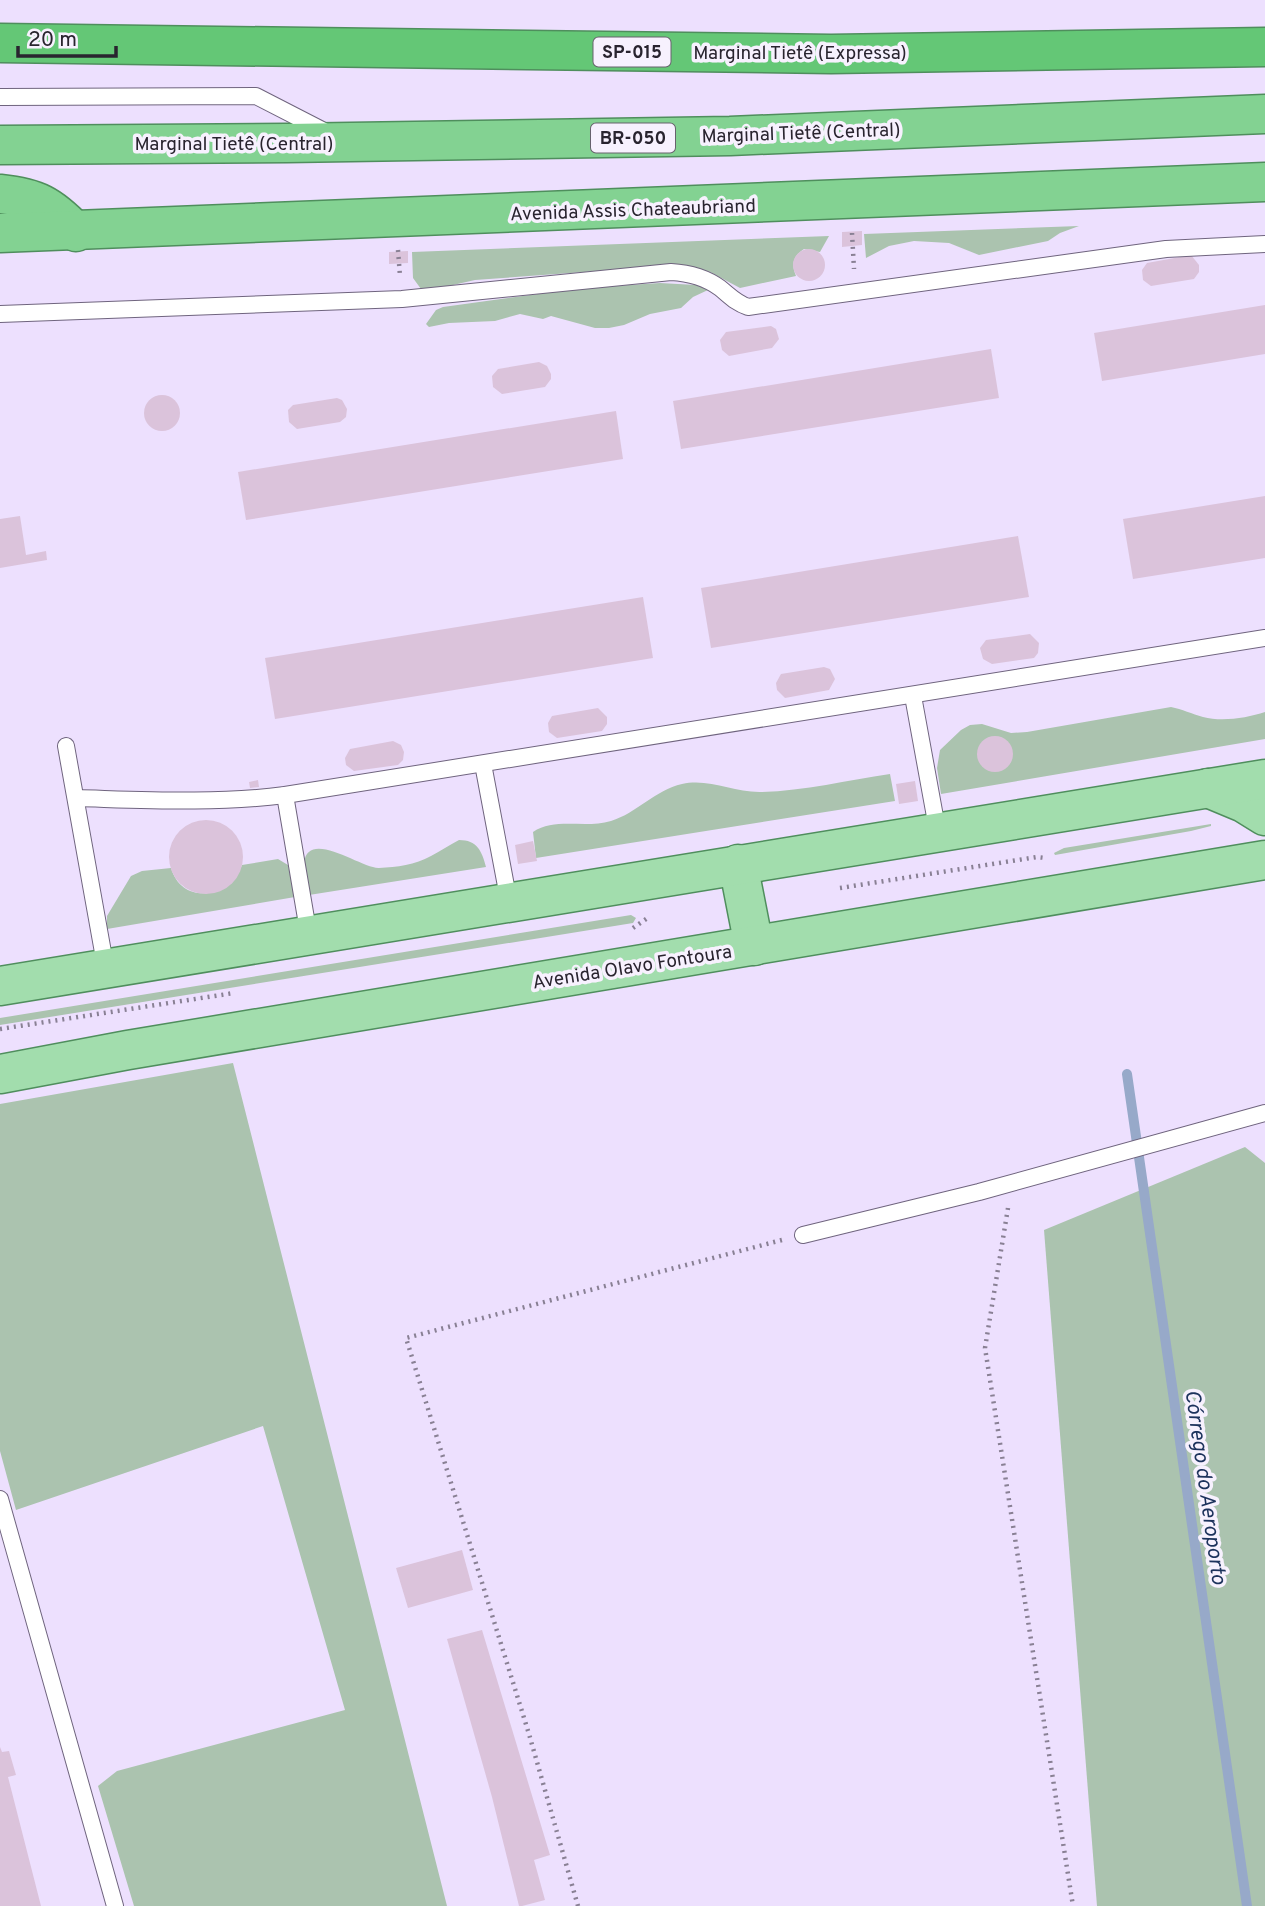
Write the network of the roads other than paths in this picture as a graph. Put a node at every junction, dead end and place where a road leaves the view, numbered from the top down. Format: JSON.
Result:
{"nodes":[{"id":1,"x":0,"y":43,"type":"edge"},
{"id":2,"x":1265,"y":47,"type":"edge"},
{"id":3,"x":0,"y":97,"type":"edge"},
{"id":4,"x":1265,"y":114,"type":"edge"},
{"id":5,"x":348,"y":142,"type":"junction"},
{"id":6,"x":0,"y":145,"type":"edge"},
{"id":7,"x":1265,"y":182,"type":"edge"},
{"id":8,"x":0,"y":194,"type":"edge"},
{"id":9,"x":76,"y":232,"type":"junction"},
{"id":10,"x":0,"y":233,"type":"edge"},
{"id":11,"x":1265,"y":244,"type":"edge"},
{"id":12,"x":0,"y":314,"type":"edge"},
{"id":13,"x":1265,"y":638,"type":"edge"},
{"id":14,"x":913,"y":696,"type":"junction"},
{"id":15,"x":66,"y":746,"type":"dead end"},
{"id":16,"x":484,"y":764,"type":"junction"},
{"id":17,"x":1265,"y":779,"type":"edge"},
{"id":18,"x":1208,"y":788,"type":"junction"},
{"id":19,"x":285,"y":795,"type":"junction"},
{"id":20,"x":76,"y":798,"type":"junction"},
{"id":21,"x":1265,"y":816,"type":"edge"},
{"id":22,"x":1265,"y":830,"type":"edge"},
{"id":23,"x":937,"y":833,"type":"junction"},
{"id":24,"x":1265,"y":860,"type":"edge"},
{"id":25,"x":738,"y":864,"type":"junction"},
{"id":26,"x":509,"y":902,"type":"junction"},
{"id":27,"x":838,"y":932,"type":"junction"},
{"id":28,"x":309,"y":936,"type":"junction"},
{"id":29,"x":754,"y":946,"type":"junction"},
{"id":30,"x":106,"y":970,"type":"junction"},
{"id":31,"x":0,"y":986,"type":"edge"},
{"id":32,"x":0,"y":1074,"type":"edge"},
{"id":33,"x":1265,"y":1113,"type":"edge"},
{"id":34,"x":803,"y":1235,"type":"road end"},
{"id":35,"x":0,"y":1499,"type":"edge"},
{"id":36,"x":115,"y":1906,"type":"edge"}],
"edges":[{"from":1,"to":2,"type":"highway","name":"Marginal Tietê (Expressa)","number":"SP-015"},
{"from":3,"to":5,"type":"lane"},
{"from":4,"to":5,"type":"highway","name":"Marginal Tietê (Central)","number":"BR-050"},
{"from":5,"to":6,"type":"highway","name":"Marginal Tietê (Central)","number":"BR-050"},
{"from":7,"to":9,"type":"highway","name":"Avenida Assis Chateaubriand"},
{"from":8,"to":9,"type":"highway"},
{"from":9,"to":10,"type":"highway","name":"Avenida Assis Chateaubriand"},
{"from":11,"to":12,"type":"lane"},
{"from":13,"to":14,"type":"lane"},
{"from":14,"to":16,"type":"lane"},
{"from":14,"to":23,"type":"lane"},
{"from":15,"to":20,"type":"lane"},
{"from":16,"to":19,"type":"lane"},
{"from":16,"to":26,"type":"lane"},
{"from":17,"to":18,"type":"main road"},
{"from":18,"to":21,"type":"main road"},
{"from":18,"to":23,"type":"main road"},
{"from":19,"to":20,"type":"lane"},
{"from":19,"to":28,"type":"lane"},
{"from":20,"to":30,"type":"lane"},
{"from":22,"to":27,"type":"main road"},
{"from":23,"to":25,"type":"main road"},
{"from":24,"to":27,"type":"main road","name":"Avenida Olavo Fontoura"},
{"from":25,"to":26,"type":"main road"},
{"from":25,"to":29,"type":"main road"},
{"from":26,"to":28,"type":"main road"},
{"from":27,"to":29,"type":"main road","name":"Avenida Olavo Fontoura"},
{"from":28,"to":30,"type":"main road"},
{"from":29,"to":32,"type":"main road","name":"Avenida Olavo Fontoura"},
{"from":30,"to":31,"type":"main road"},
{"from":33,"to":34,"type":"lane"},
{"from":35,"to":36,"type":"lane"}]}
